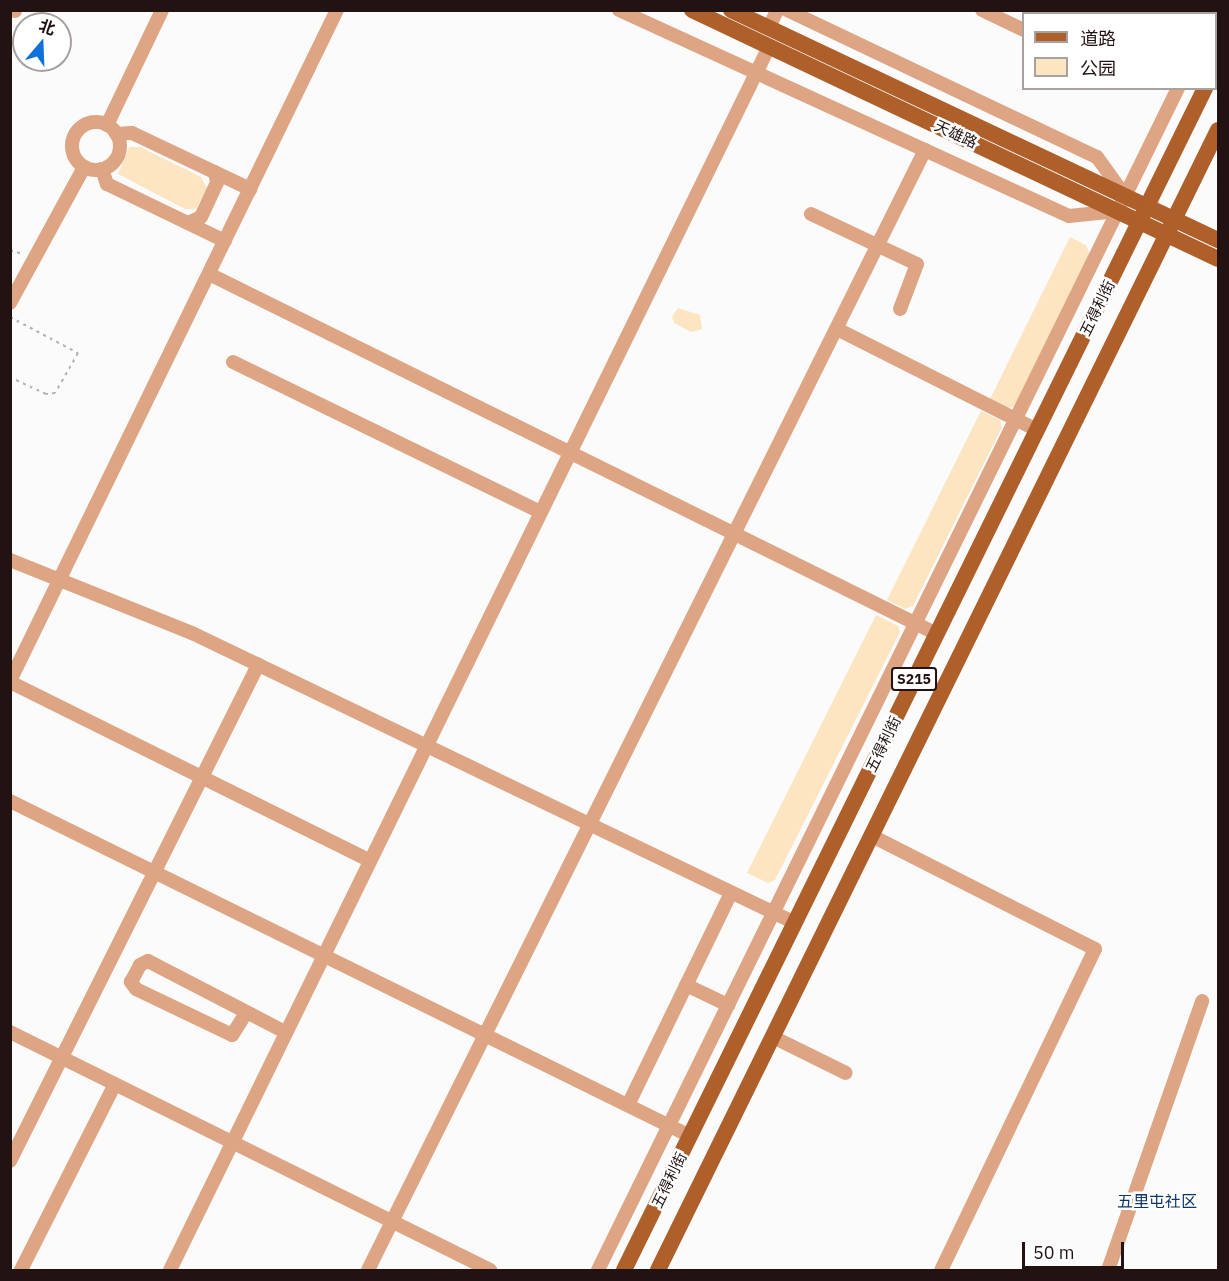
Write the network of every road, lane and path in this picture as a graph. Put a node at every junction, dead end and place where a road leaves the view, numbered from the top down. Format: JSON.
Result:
{"nodes":[{"id":1,"x":162,"y":10,"type":"edge"},
{"id":2,"x":337,"y":10,"type":"edge"},
{"id":3,"x":619,"y":10,"type":"edge"},
{"id":4,"x":693,"y":10,"type":"edge"},
{"id":5,"x":731,"y":10,"type":"edge"},
{"id":6,"x":777,"y":10,"type":"edge"},
{"id":7,"x":787,"y":10,"type":"edge"},
{"id":8,"x":982,"y":10,"type":"edge"},
{"id":9,"x":768,"y":28,"type":"junction"},
{"id":10,"x":1022,"y":30,"type":"edge"},
{"id":11,"x":769,"y":47,"type":"junction"},
{"id":12,"x":756,"y":73,"type":"junction"},
{"id":13,"x":1178,"y":90,"type":"edge"},
{"id":14,"x":1204,"y":90,"type":"edge"},
{"id":15,"x":111,"y":130,"type":"junction"},
{"id":16,"x":1218,"y":130,"type":"edge"},
{"id":17,"x":925,"y":150,"type":"junction"},
{"id":18,"x":84,"y":167,"type":"junction"},
{"id":19,"x":102,"y":169,"type":"junction"},
{"id":20,"x":215,"y":172,"type":"junction"},
{"id":21,"x":250,"y":189,"type":"junction"},
{"id":22,"x":1122,"y":204,"type":"junction"},
{"id":23,"x":811,"y":214,"type":"dead end"},
{"id":24,"x":1143,"y":214,"type":"junction"},
{"id":25,"x":188,"y":223,"type":"junction"},
{"id":26,"x":1171,"y":227,"type":"junction"},
{"id":27,"x":1218,"y":240,"type":"edge"},
{"id":28,"x":225,"y":241,"type":"junction"},
{"id":29,"x":878,"y":246,"type":"junction"},
{"id":30,"x":1218,"y":259,"type":"edge"},
{"id":31,"x":209,"y":274,"type":"junction"},
{"id":32,"x":10,"y":303,"type":"edge"},
{"id":33,"x":900,"y":309,"type":"dead end"},
{"id":34,"x":10,"y":317,"type":"edge"},
{"id":35,"x":837,"y":329,"type":"junction"},
{"id":36,"x":233,"y":362,"type":"dead end"},
{"id":37,"x":10,"y":376,"type":"edge"},
{"id":38,"x":1016,"y":419,"type":"junction"},
{"id":39,"x":1037,"y":430,"type":"junction"},
{"id":40,"x":570,"y":452,"type":"junction"},
{"id":41,"x":540,"y":513,"type":"junction"},
{"id":42,"x":736,"y":535,"type":"junction"},
{"id":43,"x":10,"y":560,"type":"edge"},
{"id":44,"x":60,"y":579,"type":"junction"},
{"id":45,"x":916,"y":624,"type":"junction"},
{"id":46,"x":937,"y":634,"type":"junction"},
{"id":47,"x":258,"y":665,"type":"junction"},
{"id":48,"x":10,"y":682,"type":"edge"},
{"id":49,"x":425,"y":746,"type":"junction"},
{"id":50,"x":202,"y":777,"type":"junction"},
{"id":51,"x":10,"y":801,"type":"edge"},
{"id":52,"x":591,"y":825,"type":"junction"},
{"id":53,"x":872,"y":836,"type":"junction"},
{"id":54,"x":369,"y":860,"type":"junction"},
{"id":55,"x":154,"y":872,"type":"junction"},
{"id":56,"x":731,"y":892,"type":"junction"},
{"id":57,"x":773,"y":913,"type":"junction"},
{"id":58,"x":795,"y":923,"type":"junction"},
{"id":59,"x":323,"y":955,"type":"junction"},
{"id":60,"x":686,"y":985,"type":"junction"},
{"id":61,"x":1202,"y":1001,"type":"dead end"},
{"id":62,"x":728,"y":1005,"type":"junction"},
{"id":63,"x":246,"y":1013,"type":"junction"},
{"id":64,"x":10,"y":1032,"type":"edge"},
{"id":65,"x":285,"y":1032,"type":"junction"},
{"id":66,"x":486,"y":1035,"type":"junction"},
{"id":67,"x":773,"y":1037,"type":"junction"},
{"id":68,"x":62,"y":1058,"type":"junction"},
{"id":69,"x":846,"y":1073,"type":"dead end"},
{"id":70,"x":115,"y":1084,"type":"junction"},
{"id":71,"x":628,"y":1105,"type":"junction"},
{"id":72,"x":669,"y":1125,"type":"junction"},
{"id":73,"x":690,"y":1136,"type":"junction"},
{"id":74,"x":231,"y":1142,"type":"junction"},
{"id":75,"x":10,"y":1161,"type":"edge"},
{"id":76,"x":392,"y":1222,"type":"junction"},
{"id":77,"x":10,"y":1264,"type":"edge"},
{"id":78,"x":21,"y":1270,"type":"edge"},
{"id":79,"x":170,"y":1270,"type":"edge"},
{"id":80,"x":368,"y":1270,"type":"edge"},
{"id":81,"x":490,"y":1270,"type":"edge"},
{"id":82,"x":598,"y":1270,"type":"edge"},
{"id":83,"x":624,"y":1270,"type":"edge"},
{"id":84,"x":658,"y":1270,"type":"edge"},
{"id":85,"x":941,"y":1270,"type":"edge"},
{"id":86,"x":1108,"y":1270,"type":"edge"}],
"edges":[{"from":1,"to":15,"type":"street"},
{"from":2,"to":21,"type":"street"},
{"from":3,"to":12,"type":"street"},
{"from":4,"to":11,"type":"main road","name":"天雄路"},
{"from":5,"to":9,"type":"main road","name":"天雄路"},
{"from":6,"to":9,"type":"street"},
{"from":7,"to":22,"type":"street"},
{"from":8,"to":10,"type":"street"},
{"from":9,"to":22,"type":"main road","name":"天雄路"},
{"from":11,"to":12,"type":"street"},
{"from":11,"to":22,"type":"main road","name":"天雄路"},
{"from":12,"to":17,"type":"street"},
{"from":12,"to":40,"type":"street"},
{"from":13,"to":22,"type":"street"},
{"from":14,"to":24,"type":"main road","name":"五得利街","number":"S215"},
{"from":15,"to":18,"type":"street"},
{"from":15,"to":19,"type":"street"},
{"from":15,"to":20,"type":"street"},
{"from":16,"to":26,"type":"main road","name":"五得利街","number":"S215"},
{"from":17,"to":22,"type":"street"},
{"from":17,"to":29,"type":"street"},
{"from":18,"to":19,"type":"street"},
{"from":18,"to":32,"type":"street"},
{"from":19,"to":25,"type":"street"},
{"from":20,"to":21,"type":"street"},
{"from":20,"to":25,"type":"street"},
{"from":21,"to":28,"type":"street"},
{"from":22,"to":24,"type":"main road","name":"天雄路"},
{"from":22,"to":38,"type":"street"},
{"from":23,"to":29,"type":"street"},
{"from":24,"to":26,"type":"main road","name":"天雄路"},
{"from":24,"to":39,"type":"main road","name":"五得利街","number":"S215"},
{"from":25,"to":28,"type":"street"},
{"from":26,"to":27,"type":"main road","name":"天雄路"},
{"from":26,"to":30,"type":"main road","name":"天雄路"},
{"from":26,"to":53,"type":"main road","name":"五得利街","number":"S215"},
{"from":28,"to":31,"type":"street"},
{"from":29,"to":33,"type":"street"},
{"from":29,"to":35,"type":"street"},
{"from":31,"to":40,"type":"street"},
{"from":31,"to":44,"type":"street"},
{"from":34,"to":37,"type":"path"},
{"from":35,"to":38,"type":"street"},
{"from":35,"to":42,"type":"street"},
{"from":36,"to":41,"type":"street"},
{"from":38,"to":39,"type":"street"},
{"from":38,"to":45,"type":"street"},
{"from":39,"to":46,"type":"main road","name":"五得利街","number":"S215"},
{"from":40,"to":41,"type":"street"},
{"from":40,"to":42,"type":"street"},
{"from":41,"to":49,"type":"street"},
{"from":42,"to":45,"type":"street"},
{"from":42,"to":52,"type":"street"},
{"from":43,"to":44,"type":"street"},
{"from":44,"to":47,"type":"street"},
{"from":44,"to":48,"type":"street"},
{"from":45,"to":46,"type":"street"},
{"from":45,"to":57,"type":"street"},
{"from":46,"to":58,"type":"main road","name":"五得利街","number":"S215"},
{"from":47,"to":49,"type":"street"},
{"from":47,"to":50,"type":"street"},
{"from":48,"to":50,"type":"street"},
{"from":49,"to":52,"type":"street"},
{"from":49,"to":54,"type":"street"},
{"from":50,"to":54,"type":"street"},
{"from":50,"to":55,"type":"street"},
{"from":51,"to":55,"type":"street"},
{"from":52,"to":56,"type":"street"},
{"from":52,"to":66,"type":"street"},
{"from":53,"to":67,"type":"main road","name":"五得利街","number":"S215"},
{"from":53,"to":85,"type":"street"},
{"from":54,"to":59,"type":"street"},
{"from":55,"to":59,"type":"street"},
{"from":55,"to":68,"type":"street"},
{"from":56,"to":57,"type":"street"},
{"from":56,"to":60,"type":"street"},
{"from":57,"to":58,"type":"street"},
{"from":57,"to":62,"type":"street"},
{"from":58,"to":73,"type":"main road","name":"五得利街","number":"S215"},
{"from":59,"to":65,"type":"street"},
{"from":59,"to":66,"type":"street"},
{"from":60,"to":62,"type":"street"},
{"from":60,"to":71,"type":"street"},
{"from":61,"to":86,"type":"street"},
{"from":62,"to":72,"type":"street"},
{"from":63,"to":63,"type":"street"},
{"from":63,"to":65,"type":"street"},
{"from":64,"to":68,"type":"street"},
{"from":65,"to":74,"type":"street"},
{"from":66,"to":71,"type":"street"},
{"from":66,"to":76,"type":"street"},
{"from":67,"to":69,"type":"street"},
{"from":67,"to":84,"type":"main road","name":"五得利街","number":"S215"},
{"from":68,"to":70,"type":"street"},
{"from":68,"to":75,"type":"street"},
{"from":70,"to":74,"type":"street"},
{"from":70,"to":78,"type":"street"},
{"from":71,"to":72,"type":"street"},
{"from":72,"to":73,"type":"street"},
{"from":72,"to":82,"type":"street"},
{"from":73,"to":83,"type":"main road","name":"五得利街","number":"S215"},
{"from":74,"to":76,"type":"street"},
{"from":74,"to":79,"type":"street"},
{"from":76,"to":80,"type":"street"},
{"from":76,"to":81,"type":"street"},
{"from":77,"to":78,"type":"street"}]}
